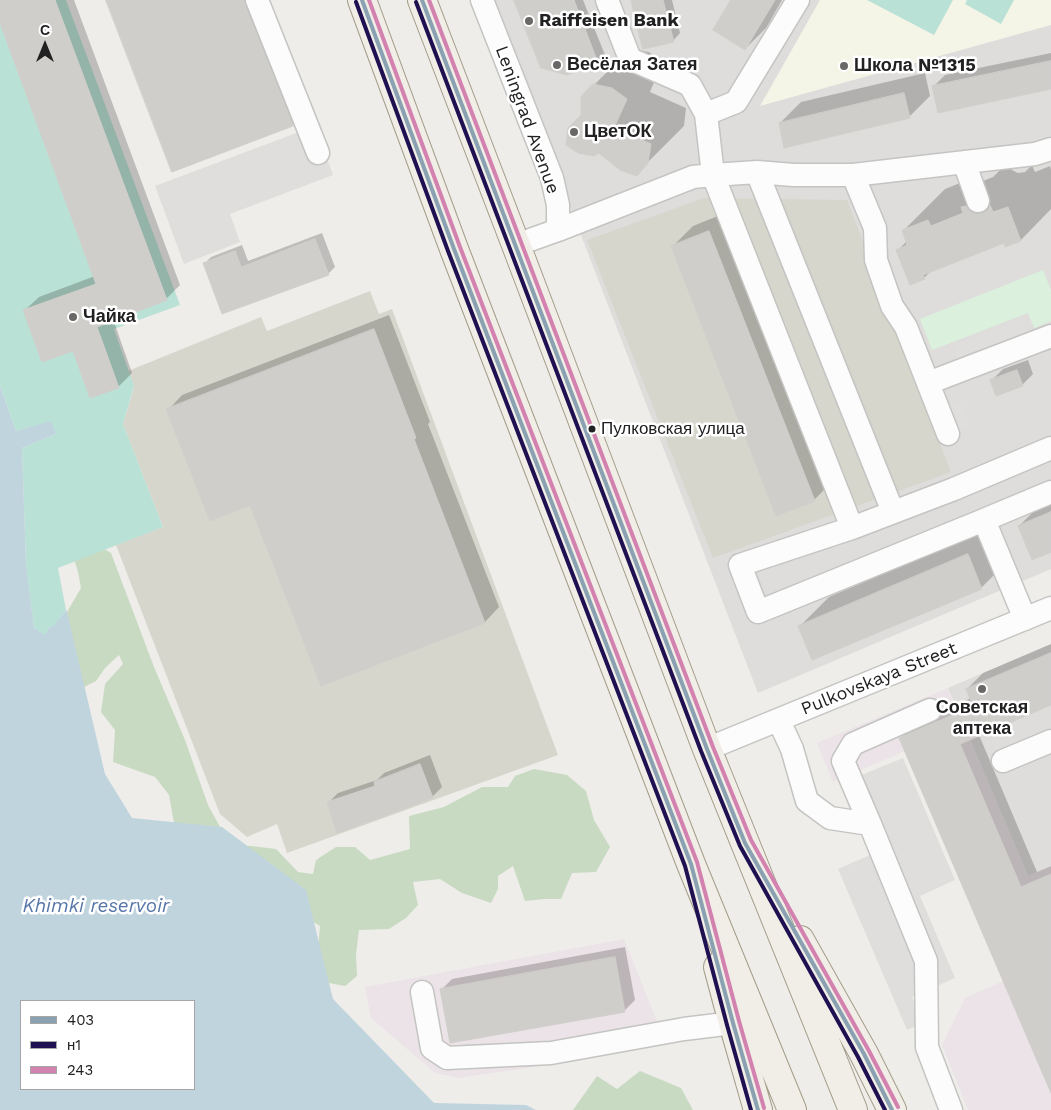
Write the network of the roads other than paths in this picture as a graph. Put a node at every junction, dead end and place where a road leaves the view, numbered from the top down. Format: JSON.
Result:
{"nodes":[{"id":1,"x":257,"y":0,"type":"edge"},
{"id":2,"x":362,"y":0,"type":"edge"},
{"id":3,"x":422,"y":0,"type":"edge"},
{"id":4,"x":482,"y":0,"type":"edge"},
{"id":5,"x":607,"y":0,"type":"edge"},
{"id":6,"x":798,"y":0,"type":"edge"},
{"id":7,"x":706,"y":114,"type":"junction"},
{"id":8,"x":1051,"y":149,"type":"edge"},
{"id":9,"x":318,"y":153,"type":"dead end"},
{"id":10,"x":964,"y":162,"type":"junction"},
{"id":11,"x":757,"y":172,"type":"junction"},
{"id":12,"x":713,"y":175,"type":"junction"},
{"id":13,"x":853,"y":175,"type":"junction"},
{"id":14,"x":978,"y":201,"type":"dead end"},
{"id":15,"x":558,"y":230,"type":"junction"},
{"id":16,"x":516,"y":245,"type":"junction"},
{"id":17,"x":1051,"y":336,"type":"edge"},
{"id":18,"x":928,"y":383,"type":"junction"},
{"id":19,"x":948,"y":434,"type":"dead end"},
{"id":20,"x":1051,"y":448,"type":"edge"},
{"id":21,"x":1051,"y":492,"type":"edge"},
{"id":22,"x":894,"y":512,"type":"junction"},
{"id":23,"x":984,"y":520,"type":"junction"},
{"id":24,"x":852,"y":528,"type":"junction"},
{"id":25,"x":1051,"y":608,"type":"edge"},
{"id":26,"x":1025,"y":619,"type":"junction"},
{"id":27,"x":930,"y":710,"type":"dead end"},
{"id":28,"x":779,"y":721,"type":"junction"},
{"id":29,"x":1051,"y":741,"type":"edge"},
{"id":30,"x":708,"y":749,"type":"junction"},
{"id":31,"x":1003,"y":761,"type":"dead end"},
{"id":32,"x":870,"y":824,"type":"junction"},
{"id":33,"x":745,"y":843,"type":"junction"},
{"id":34,"x":691,"y":864,"type":"junction"},
{"id":35,"x":422,"y":992,"type":"dead end"},
{"id":36,"x":733,"y":1023,"type":"junction"},
{"id":37,"x":758,"y":1110,"type":"edge"},
{"id":38,"x":792,"y":1110,"type":"edge"},
{"id":39,"x":853,"y":1110,"type":"edge"},
{"id":40,"x":892,"y":1110,"type":"edge"},
{"id":41,"x":951,"y":1110,"type":"edge"}],
"edges":[{"from":1,"to":9,"type":"street"},
{"from":2,"to":34,"type":"main road"},
{"from":3,"to":16,"type":"main road"},
{"from":4,"to":15,"type":"street","name":"Leningrad Avenue"},
{"from":5,"to":7,"type":"street"},
{"from":6,"to":7,"type":"street"},
{"from":7,"to":12,"type":"street"},
{"from":8,"to":10,"type":"street"},
{"from":10,"to":13,"type":"street"},
{"from":10,"to":14,"type":"street"},
{"from":11,"to":12,"type":"street"},
{"from":11,"to":13,"type":"street"},
{"from":11,"to":22,"type":"street"},
{"from":12,"to":15,"type":"street"},
{"from":12,"to":24,"type":"street"},
{"from":13,"to":18,"type":"street"},
{"from":15,"to":16,"type":"street"},
{"from":16,"to":30,"type":"main road"},
{"from":17,"to":18,"type":"street"},
{"from":18,"to":19,"type":"street"},
{"from":20,"to":22,"type":"street"},
{"from":21,"to":23,"type":"street"},
{"from":22,"to":24,"type":"street"},
{"from":23,"to":24,"type":"street"},
{"from":23,"to":26,"type":"street"},
{"from":25,"to":26,"type":"street","name":"Pulkovskaya Street"},
{"from":26,"to":28,"type":"street","name":"Pulkovskaya Street"},
{"from":27,"to":32,"type":"street"},
{"from":28,"to":30,"type":"street","name":"Pulkovskaya Street"},
{"from":28,"to":32,"type":"street"},
{"from":29,"to":31,"type":"street"},
{"from":30,"to":33,"type":"main road"},
{"from":32,"to":41,"type":"street"},
{"from":33,"to":39,"type":"main road"},
{"from":33,"to":40,"type":"main road"},
{"from":34,"to":36,"type":"main road"},
{"from":34,"to":38,"type":"main road"},
{"from":35,"to":36,"type":"street"},
{"from":36,"to":37,"type":"main road"}]}
